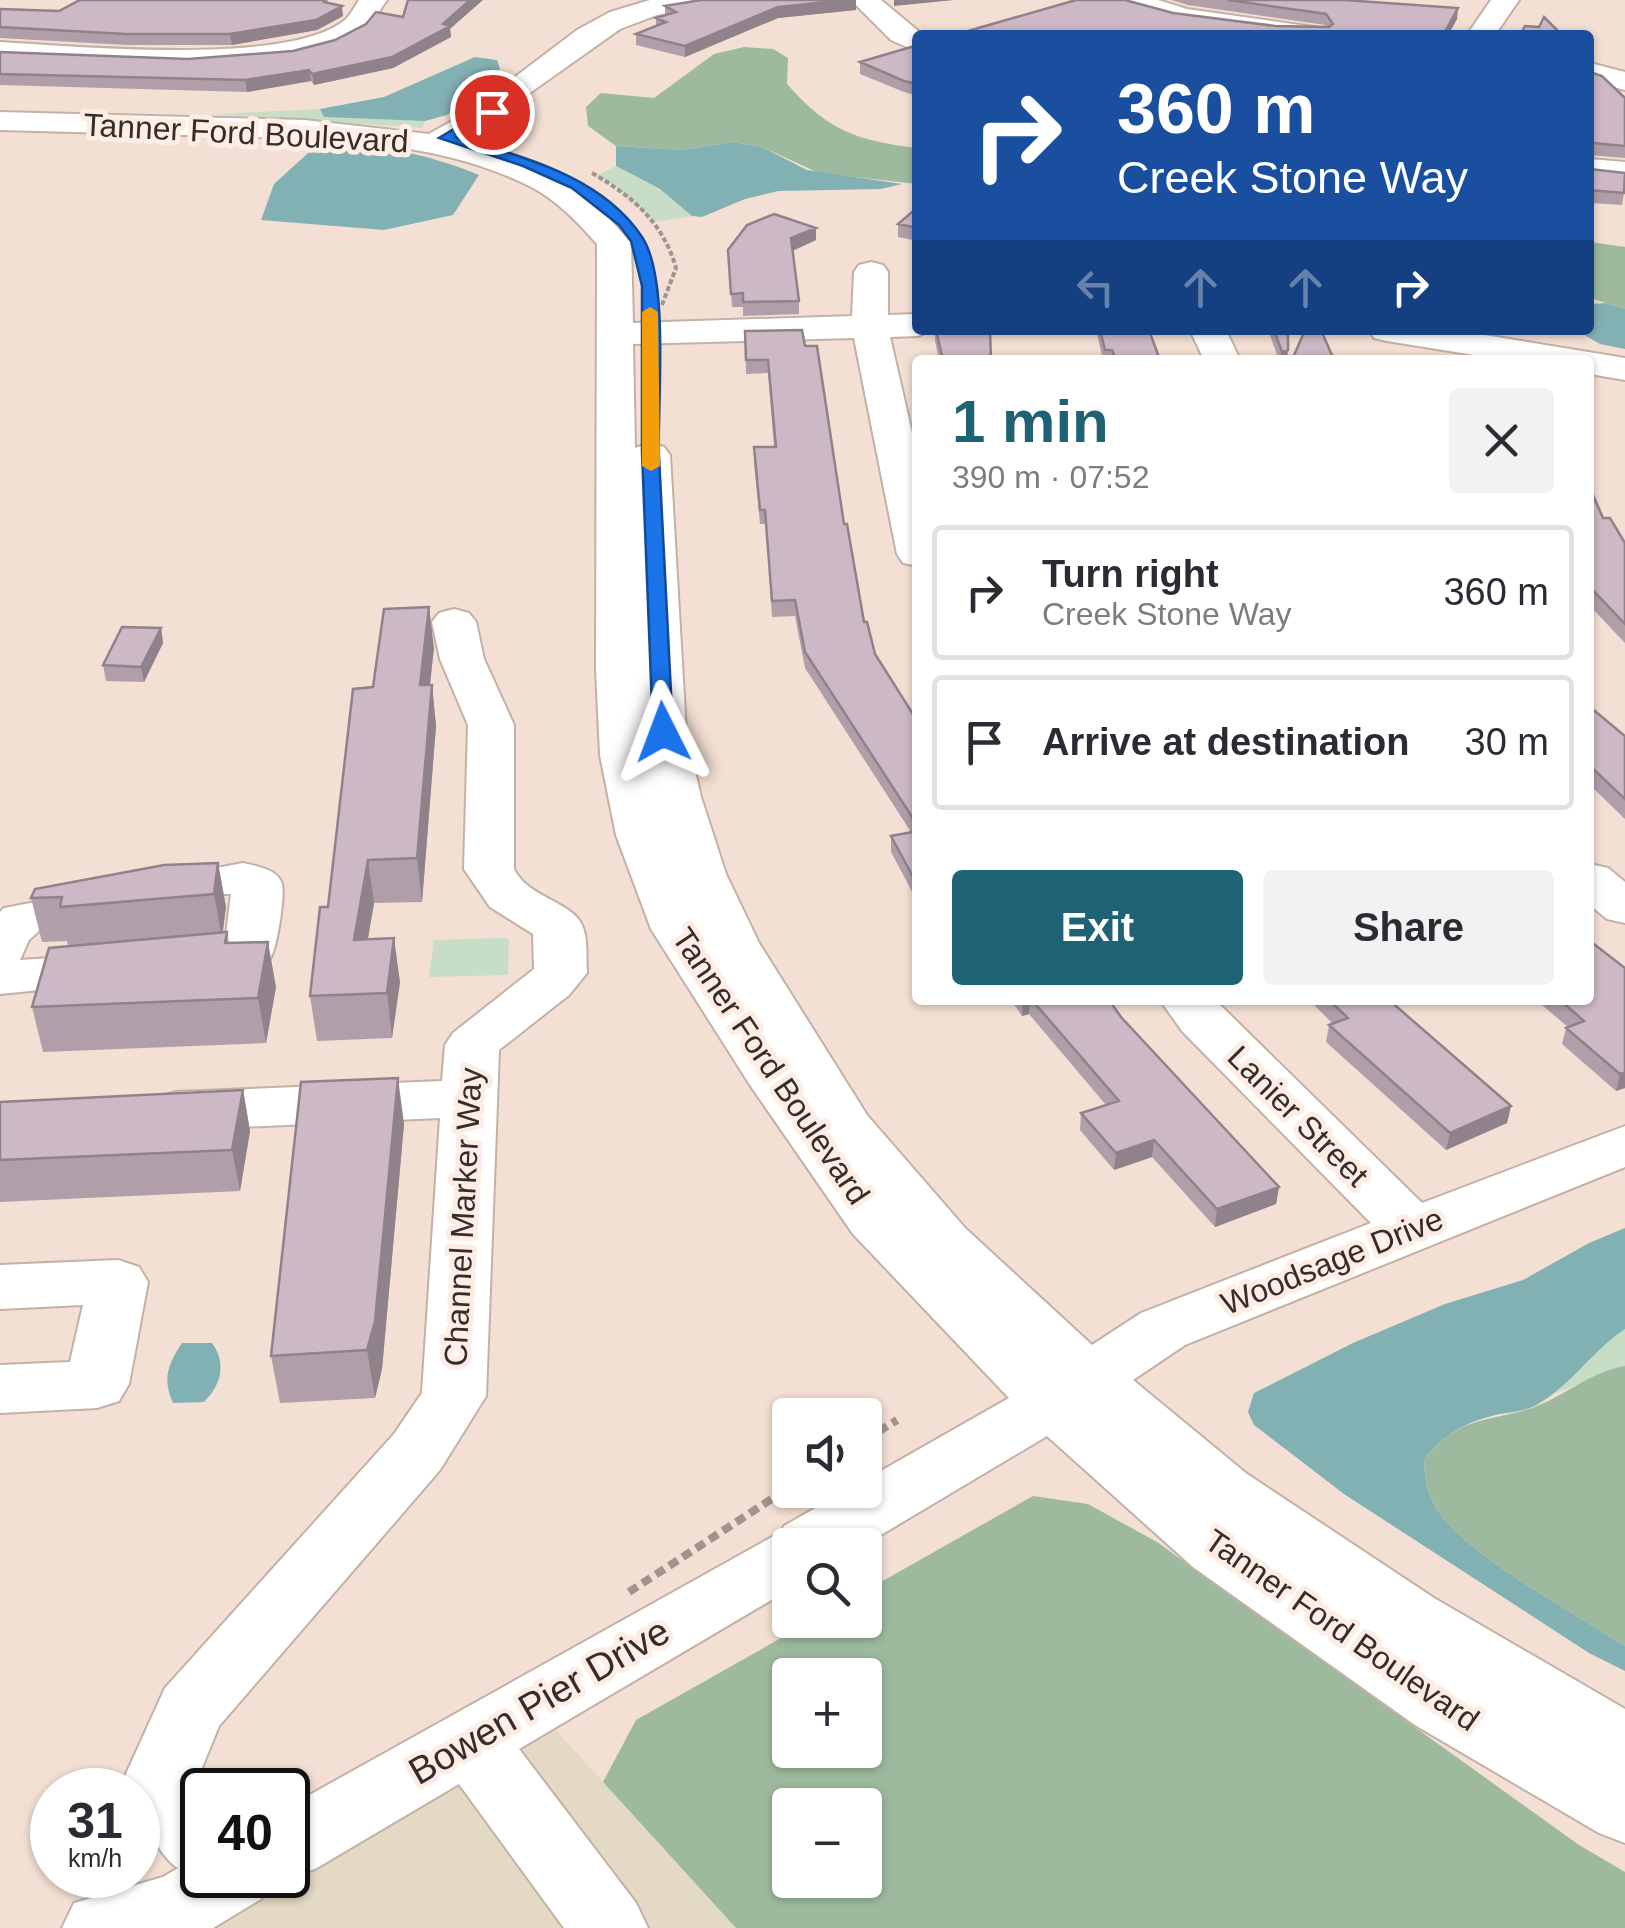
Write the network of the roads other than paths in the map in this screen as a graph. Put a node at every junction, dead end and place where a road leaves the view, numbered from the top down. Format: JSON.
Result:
{"nodes":[{"id":1,"x":373,"y":0,"type":"edge"},
{"id":2,"x":699,"y":0,"type":"edge"},
{"id":3,"x":865,"y":0,"type":"edge"},
{"id":4,"x":1130,"y":0,"type":"edge"},
{"id":5,"x":1506,"y":0,"type":"edge"},
{"id":6,"x":1278,"y":30,"type":"edge"},
{"id":7,"x":1484,"y":30,"type":"edge"},
{"id":8,"x":912,"y":40,"type":"edge"},
{"id":9,"x":0,"y":51,"type":"edge"},
{"id":10,"x":1594,"y":73,"type":"edge"},
{"id":11,"x":1625,"y":81,"type":"edge"},
{"id":12,"x":0,"y":112,"type":"edge"},
{"id":13,"x":0,"y":121,"type":"edge"},
{"id":14,"x":439,"y":141,"type":"junction"},
{"id":15,"x":1594,"y":169,"type":"edge"},
{"id":16,"x":1625,"y":172,"type":"edge"},
{"id":17,"x":870,"y":272,"type":"dead end"},
{"id":18,"x":912,"y":325,"type":"edge"},
{"id":19,"x":870,"y":327,"type":"junction"},
{"id":20,"x":633,"y":334,"type":"junction"},
{"id":21,"x":1418,"y":335,"type":"edge"},
{"id":22,"x":1541,"y":355,"type":"edge"},
{"id":23,"x":1594,"y":364,"type":"edge"},
{"id":24,"x":1625,"y":368,"type":"edge"},
{"id":25,"x":912,"y":526,"type":"edge"},
{"id":26,"x":454,"y":622,"type":"dead end"},
{"id":27,"x":1594,"y":882,"type":"edge"},
{"id":28,"x":1625,"y":908,"type":"edge"},
{"id":29,"x":0,"y":951,"type":"edge"},
{"id":30,"x":0,"y":978,"type":"edge"},
{"id":31,"x":1191,"y":1005,"type":"edge"},
{"id":32,"x":470,"y":1098,"type":"junction"},
{"id":33,"x":118,"y":1114,"type":"edge"},
{"id":34,"x":1625,"y":1145,"type":"edge"},
{"id":35,"x":1412,"y":1230,"type":"junction"},
{"id":36,"x":0,"y":1287,"type":"edge"},
{"id":37,"x":0,"y":1389,"type":"edge"},
{"id":38,"x":1070,"y":1391,"type":"junction"},
{"id":39,"x":837,"y":1528,"type":"edge"},
{"id":40,"x":772,"y":1566,"type":"edge"},
{"id":41,"x":470,"y":1742,"type":"junction"},
{"id":42,"x":1625,"y":1746,"type":"edge"},
{"id":43,"x":1625,"y":1810,"type":"edge"},
{"id":44,"x":180,"y":1811,"type":"edge"},
{"id":45,"x":310,"y":1833,"type":"edge"},
{"id":46,"x":195,"y":1898,"type":"edge"},
{"id":47,"x":102,"y":1928,"type":"edge"},
{"id":48,"x":609,"y":1928,"type":"edge"}],
"edges":[{"from":1,"to":9,"type":"street"},
{"from":2,"to":14,"type":"street"},
{"from":3,"to":8,"type":"street"},
{"from":4,"to":6,"type":"street"},
{"from":5,"to":7,"type":"street"},
{"from":10,"to":11,"type":"street"},
{"from":12,"to":14,"type":"street","name":"Tanner Ford Boulevard"},
{"from":13,"to":14,"type":"street","name":"Tanner Ford Boulevard"},
{"from":14,"to":20,"type":"street","name":"Tanner Ford Boulevard"},
{"from":15,"to":16,"type":"street"},
{"from":17,"to":19,"type":"street"},
{"from":18,"to":19,"type":"street"},
{"from":19,"to":20,"type":"street"},
{"from":19,"to":25,"type":"street"},
{"from":20,"to":38,"type":"street","name":"Tanner Ford Boulevard"},
{"from":21,"to":22,"type":"street"},
{"from":23,"to":24,"type":"street"},
{"from":26,"to":32,"type":"street","name":"Channel Marker Way"},
{"from":27,"to":28,"type":"street"},
{"from":29,"to":30,"type":"street"},
{"from":31,"to":35,"type":"street","name":"Lanier Street"},
{"from":32,"to":33,"type":"street"},
{"from":32,"to":44,"type":"street","name":"Channel Marker Way"},
{"from":34,"to":35,"type":"street","name":"Woodsage Drive"},
{"from":35,"to":38,"type":"street","name":"Woodsage Drive"},
{"from":36,"to":37,"type":"street"},
{"from":38,"to":39,"type":"street"},
{"from":38,"to":42,"type":"street","name":"Tanner Ford Boulevard"},
{"from":38,"to":43,"type":"street","name":"Tanner Ford Boulevard"},
{"from":40,"to":41,"type":"street","name":"Bowen Pier Drive"},
{"from":41,"to":45,"type":"street","name":"Bowen Pier Drive"},
{"from":41,"to":48,"type":"street"},
{"from":46,"to":47,"type":"street"}]}
